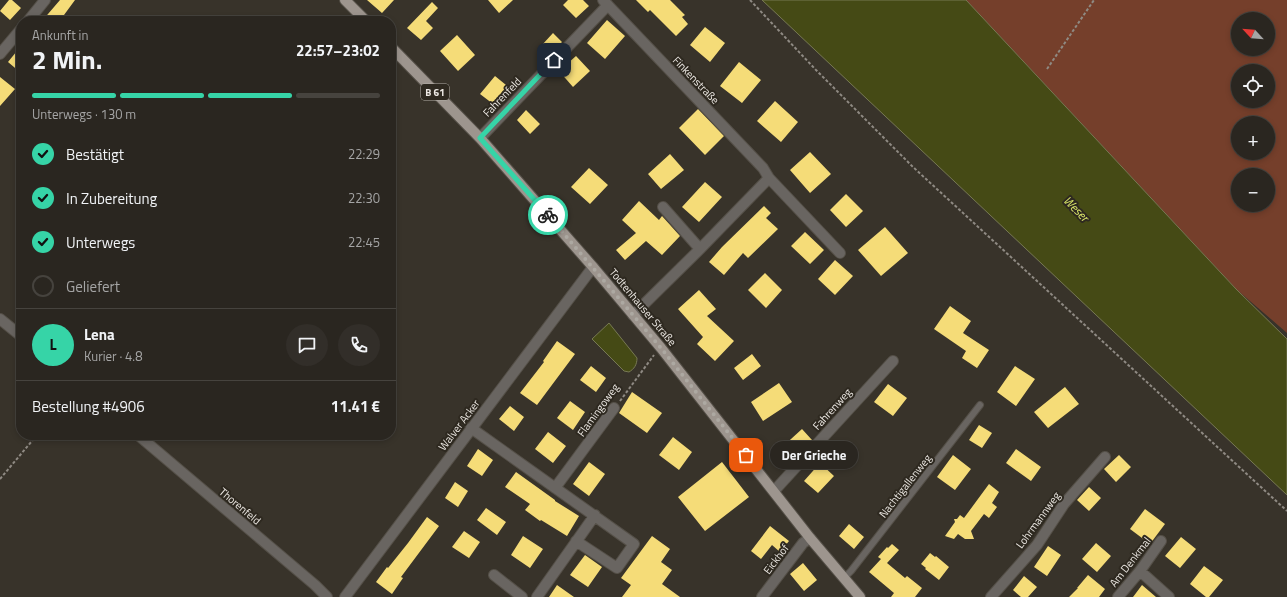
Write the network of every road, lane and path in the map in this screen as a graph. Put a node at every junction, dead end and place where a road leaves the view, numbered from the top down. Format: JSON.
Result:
{"nodes":[{"id":1,"x":45,"y":0,"type":"edge"},
{"id":2,"x":345,"y":0,"type":"edge"},
{"id":3,"x":750,"y":0,"type":"edge"},
{"id":4,"x":1094,"y":0,"type":"edge"},
{"id":5,"x":606,"y":2,"type":"edge"},
{"id":6,"x":32,"y":16,"type":"edge"},
{"id":7,"x":361,"y":16,"type":"edge"},
{"id":8,"x":16,"y":35,"type":"edge"},
{"id":9,"x":396,"y":52,"type":"edge"},
{"id":10,"x":0,"y":54,"type":"edge"},
{"id":11,"x":1047,"y":69,"type":"dead end"},
{"id":12,"x":480,"y":138,"type":"junction"},
{"id":13,"x":769,"y":178,"type":"junction"},
{"id":14,"x":663,"y":207,"type":"dead end"},
{"id":15,"x":700,"y":249,"type":"junction"},
{"id":16,"x":840,"y":253,"type":"dead end"},
{"id":17,"x":593,"y":267,"type":"junction"},
{"id":18,"x":634,"y":315,"type":"junction"},
{"id":19,"x":0,"y":319,"type":"edge"},
{"id":20,"x":16,"y":332,"type":"edge"},
{"id":21,"x":661,"y":348,"type":"junction"},
{"id":22,"x":893,"y":361,"type":"dead end"},
{"id":23,"x":980,"y":405,"type":"dead end"},
{"id":24,"x":614,"y":408,"type":"joint"},
{"id":25,"x":471,"y":428,"type":"junction"},
{"id":26,"x":33,"y":440,"type":"edge"},
{"id":27,"x":144,"y":440,"type":"edge"},
{"id":28,"x":1105,"y":457,"type":"dead end"},
{"id":29,"x":0,"y":479,"type":"edge"},
{"id":30,"x":555,"y":488,"type":"junction"},
{"id":31,"x":774,"y":491,"type":"junction"},
{"id":32,"x":1287,"y":511,"type":"edge"},
{"id":33,"x":595,"y":515,"type":"junction"},
{"id":34,"x":810,"y":538,"type":"junction"},
{"id":35,"x":576,"y":541,"type":"junction"},
{"id":36,"x":1162,"y":541,"type":"dead end"},
{"id":37,"x":1140,"y":571,"type":"junction"},
{"id":38,"x":494,"y":576,"type":"dead end"},
{"id":39,"x":844,"y":578,"type":"junction"},
{"id":40,"x":327,"y":597,"type":"edge"},
{"id":41,"x":345,"y":597,"type":"edge"},
{"id":42,"x":522,"y":597,"type":"edge"},
{"id":43,"x":536,"y":597,"type":"edge"},
{"id":44,"x":762,"y":597,"type":"edge"},
{"id":45,"x":860,"y":597,"type":"edge"},
{"id":46,"x":991,"y":597,"type":"edge"},
{"id":47,"x":1118,"y":597,"type":"edge"},
{"id":48,"x":1169,"y":597,"type":"edge"}],
"edges":[{"from":1,"to":6,"type":"street"},
{"from":2,"to":7,"type":"main road"},
{"from":3,"to":32,"type":"path"},
{"from":4,"to":11,"type":"path"},
{"from":5,"to":12,"type":"street","name":"Fahrenfeld"},
{"from":5,"to":13,"type":"street","name":"Finkenstraße"},
{"from":8,"to":10,"type":"street"},
{"from":9,"to":12,"type":"main road","name":"Todtenhauser Straße","number":"B 61"},
{"from":12,"to":17,"type":"main road","name":"Todtenhauser Straße","number":"B 61"},
{"from":13,"to":15,"type":"street"},
{"from":13,"to":16,"type":"street","name":"Finkenstraße"},
{"from":14,"to":15,"type":"street"},
{"from":15,"to":18,"type":"street"},
{"from":17,"to":18,"type":"main road","name":"Todtenhauser Straße","number":"B 61"},
{"from":17,"to":25,"type":"street","name":"Walver Acker"},
{"from":18,"to":21,"type":"main road","name":"Todtenhauser Straße","number":"B 61"},
{"from":19,"to":20,"type":"street"},
{"from":21,"to":24,"type":"path","name":"Flamingoweg"},
{"from":21,"to":31,"type":"main road","name":"Todtenhauser Straße","number":"B 61"},
{"from":22,"to":31,"type":"street","name":"Fahrenweg"},
{"from":23,"to":39,"type":"lane","name":"Nachtigallenweg"},
{"from":24,"to":30,"type":"street","name":"Flamingoweg"},
{"from":25,"to":30,"type":"street"},
{"from":25,"to":41,"type":"street","name":"Walver Acker"},
{"from":26,"to":29,"type":"path"},
{"from":27,"to":40,"type":"street","name":"Thorenfeld"},
{"from":28,"to":46,"type":"street","name":"Lohrmannweg"},
{"from":30,"to":33,"type":"street"},
{"from":31,"to":34,"type":"main road","name":"Todtenhauser Straße","number":"B 61"},
{"from":33,"to":35,"type":"street"},
{"from":33,"to":35,"type":"street"},
{"from":34,"to":39,"type":"main road","name":"Todtenhauser Straße","number":"B 61"},
{"from":34,"to":44,"type":"street","name":"Eickhof"},
{"from":35,"to":43,"type":"street"},
{"from":36,"to":37,"type":"street","name":"Am Denkmal"},
{"from":37,"to":47,"type":"street","name":"Am Denkmal"},
{"from":37,"to":48,"type":"street"},
{"from":38,"to":42,"type":"street"},
{"from":39,"to":45,"type":"main road","name":"Todtenhauser Straße","number":"B 61"}]}
